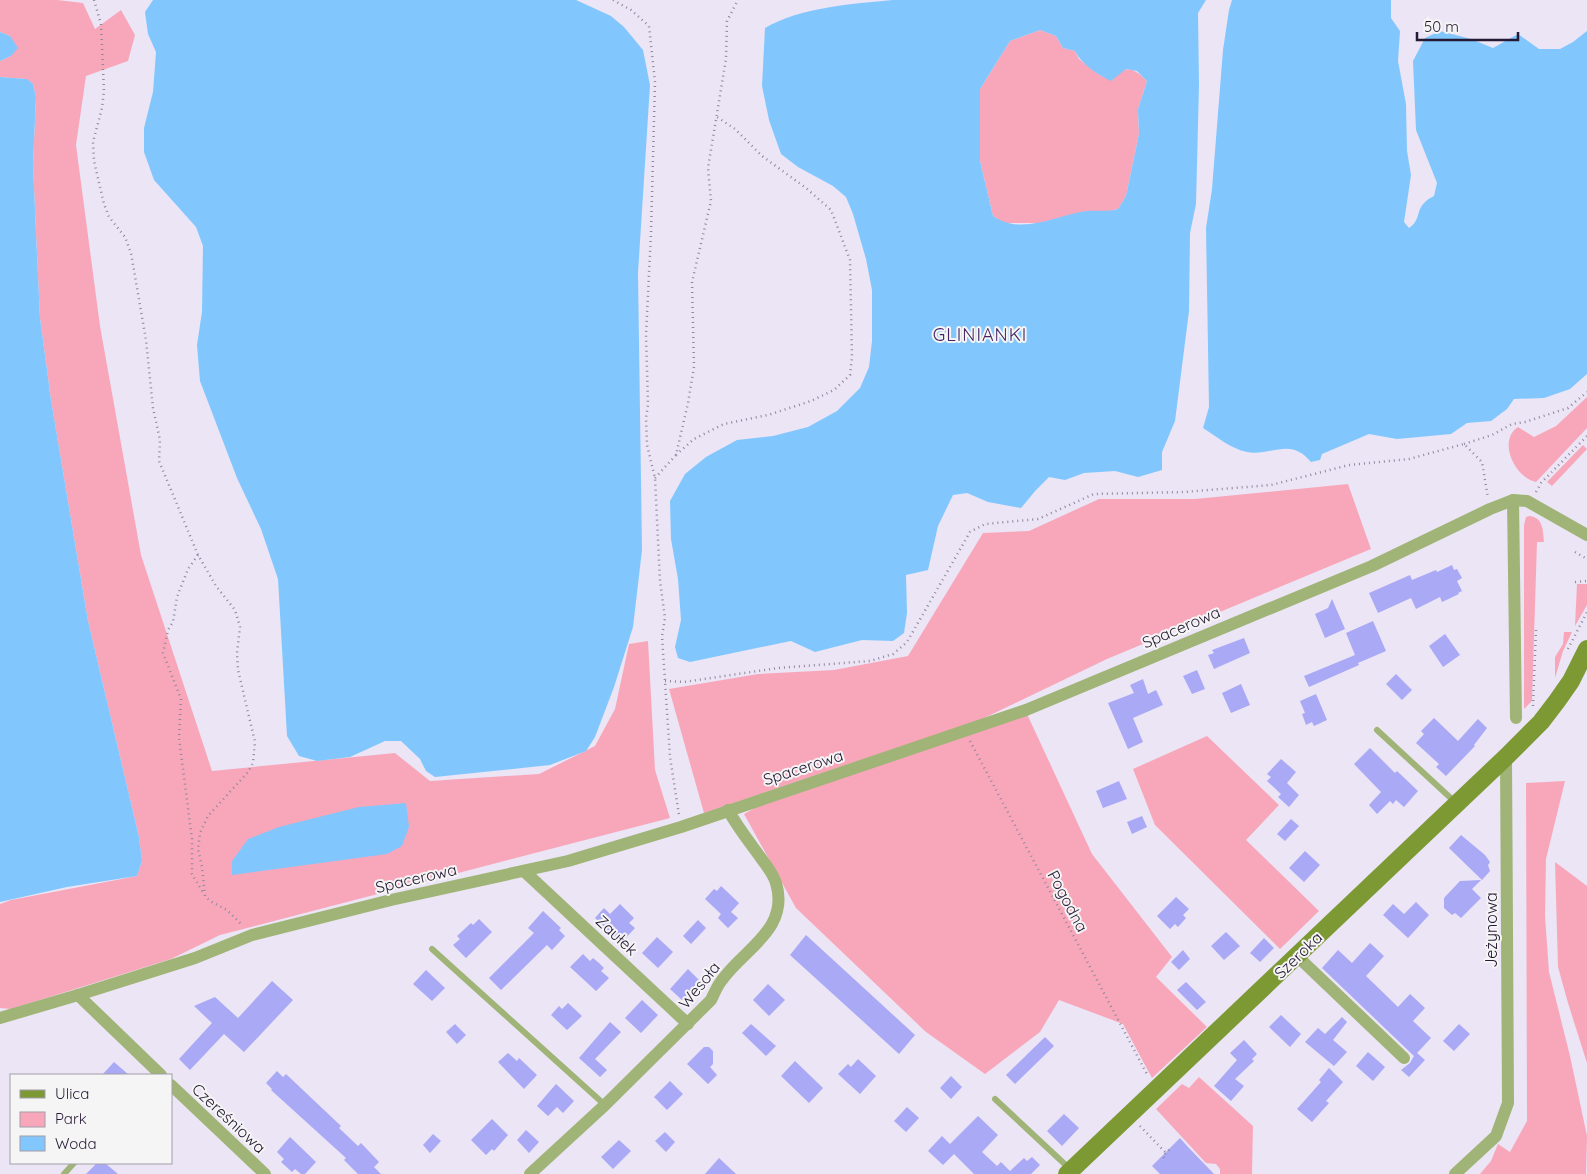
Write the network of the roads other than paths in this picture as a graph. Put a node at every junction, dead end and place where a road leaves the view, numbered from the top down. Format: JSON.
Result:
{"nodes":[{"id":1,"x":1513,"y":500,"type":"junction"},
{"id":2,"x":1587,"y":534,"type":"edge"},
{"id":3,"x":1587,"y":649,"type":"edge"},
{"id":4,"x":1516,"y":718,"type":"dead end"},
{"id":5,"x":1377,"y":730,"type":"dead end"},
{"id":6,"x":1506,"y":757,"type":"junction"},
{"id":7,"x":1457,"y":804,"type":"junction"},
{"id":8,"x":728,"y":810,"type":"junction"},
{"id":9,"x":524,"y":871,"type":"junction"},
{"id":10,"x":432,"y":949,"type":"dead end"},
{"id":11,"x":1297,"y":956,"type":"junction"},
{"id":12,"x":78,"y":996,"type":"junction"},
{"id":13,"x":0,"y":1018,"type":"edge"},
{"id":14,"x":688,"y":1024,"type":"junction"},
{"id":15,"x":1404,"y":1058,"type":"dead end"},
{"id":16,"x":158,"y":1074,"type":"edge"},
{"id":17,"x":172,"y":1086,"type":"edge"},
{"id":18,"x":994,"y":1099,"type":"dead end"},
{"id":19,"x":605,"y":1105,"type":"junction"},
{"id":20,"x":73,"y":1164,"type":"edge"},
{"id":21,"x":1069,"y":1173,"type":"edge"},
{"id":22,"x":64,"y":1174,"type":"edge"},
{"id":23,"x":265,"y":1174,"type":"edge"},
{"id":24,"x":530,"y":1174,"type":"edge"},
{"id":25,"x":1455,"y":1174,"type":"edge"}],
"edges":[{"from":1,"to":2,"type":"street","name":"Spacerowa"},
{"from":1,"to":4,"type":"street"},
{"from":1,"to":8,"type":"street","name":"Spacerowa"},
{"from":3,"to":6,"type":"street","name":"Szeroka"},
{"from":5,"to":7,"type":"lane"},
{"from":6,"to":7,"type":"street","name":"Szeroka"},
{"from":6,"to":25,"type":"street","name":"Jeżynowa"},
{"from":7,"to":11,"type":"street","name":"Szeroka"},
{"from":8,"to":9,"type":"street","name":"Spacerowa"},
{"from":8,"to":14,"type":"street","name":"Wesoła"},
{"from":9,"to":12,"type":"street","name":"Spacerowa"},
{"from":9,"to":14,"type":"street","name":"Zaułek"},
{"from":10,"to":19,"type":"lane"},
{"from":11,"to":15,"type":"street"},
{"from":11,"to":21,"type":"street","name":"Szeroka"},
{"from":12,"to":13,"type":"street","name":"Spacerowa"},
{"from":12,"to":16,"type":"street"},
{"from":14,"to":19,"type":"street","name":"Wesoła"},
{"from":17,"to":23,"type":"street","name":"Czereśniowa"},
{"from":18,"to":21,"type":"lane"},
{"from":19,"to":24,"type":"street","name":"Wesoła"},
{"from":20,"to":22,"type":"lane"}]}
